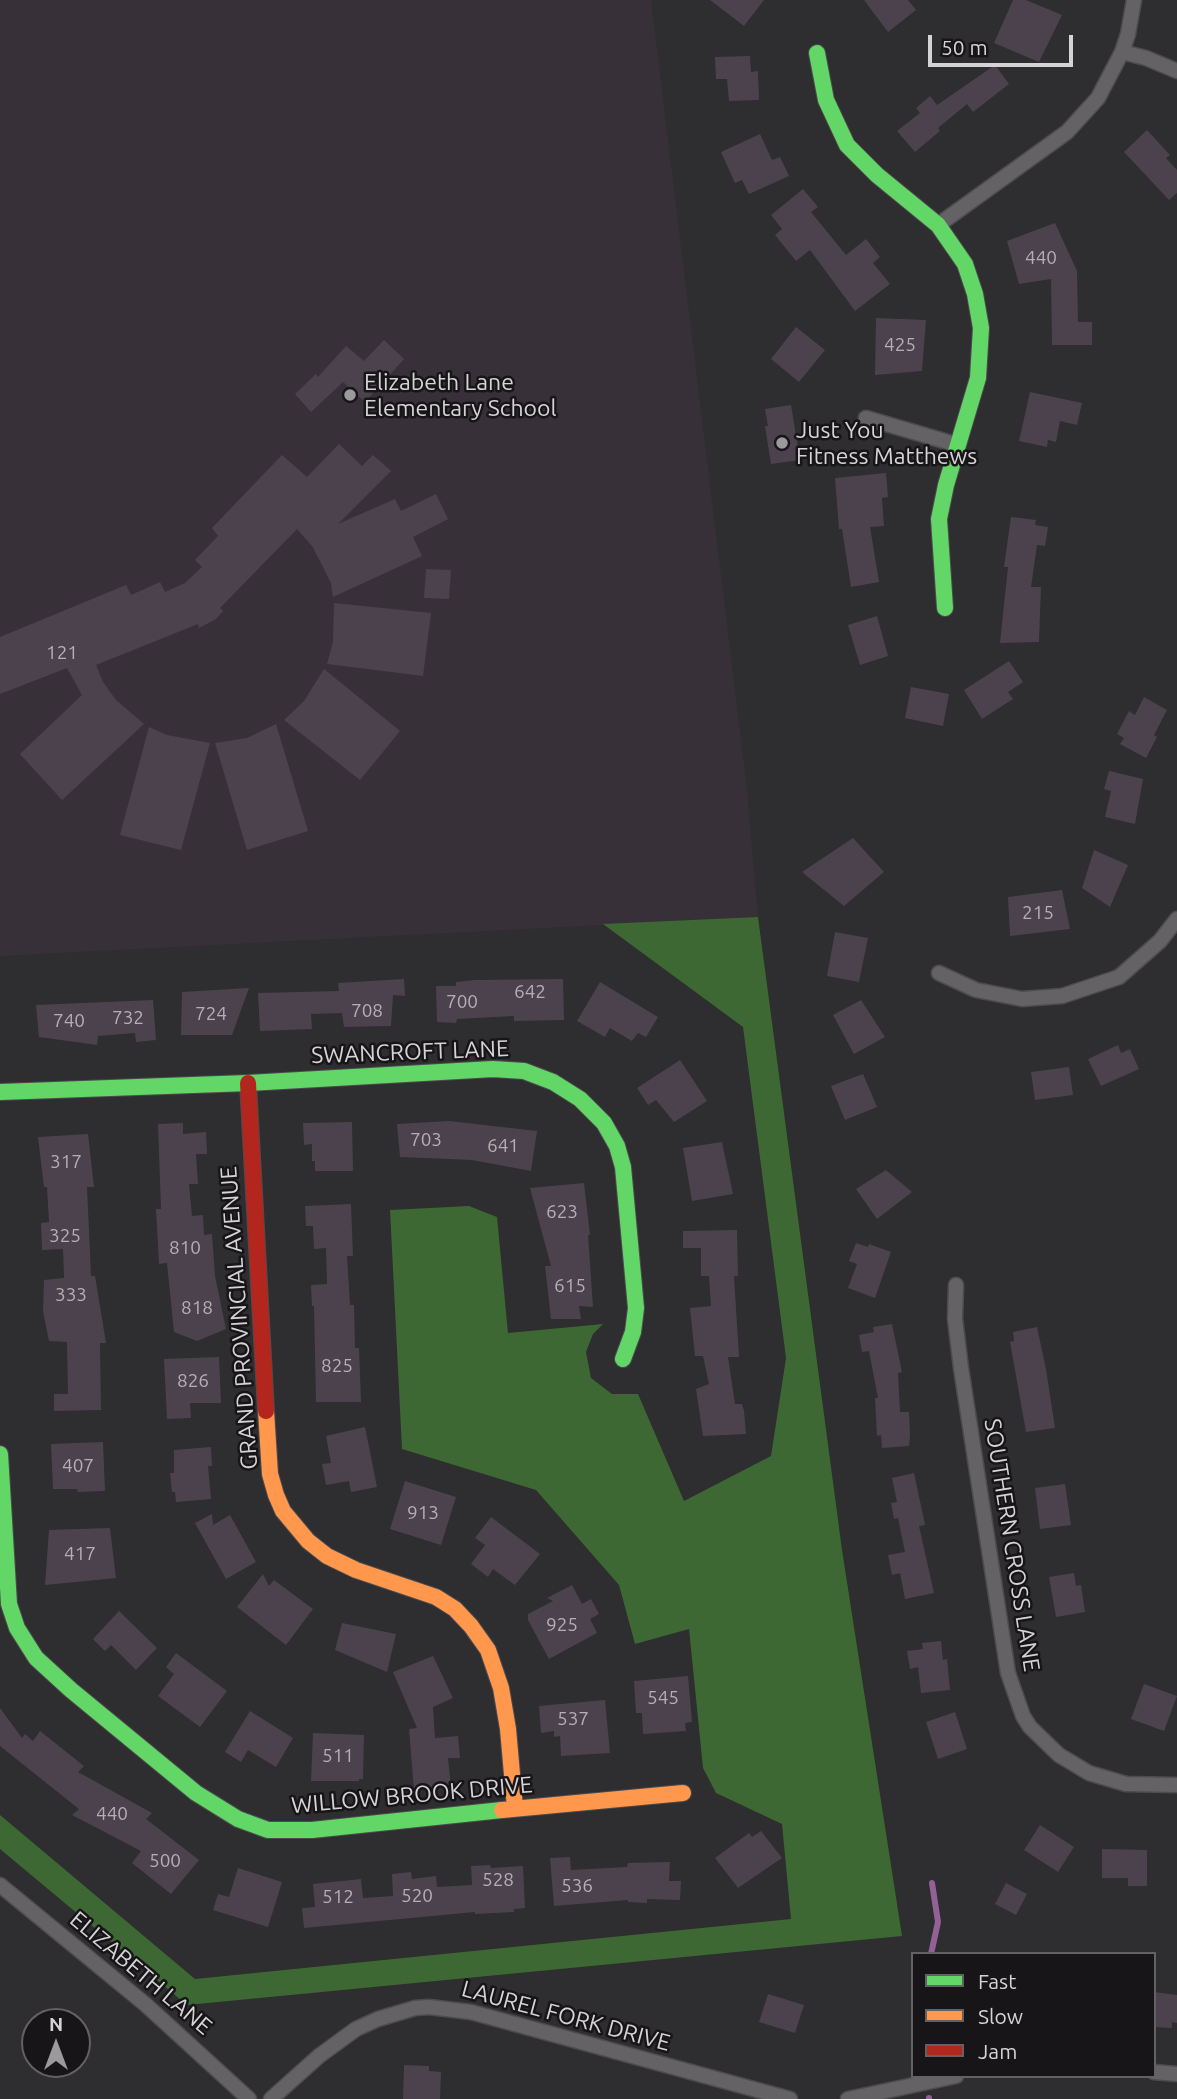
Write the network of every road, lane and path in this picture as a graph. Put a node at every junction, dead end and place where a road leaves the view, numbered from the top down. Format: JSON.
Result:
{"nodes":[{"id":1,"x":1134,"y":0,"type":"edge"},
{"id":2,"x":817,"y":52,"type":"dead end"},
{"id":3,"x":1122,"y":52,"type":"junction"},
{"id":4,"x":1177,"y":71,"type":"edge"},
{"id":5,"x":938,"y":225,"type":"junction"},
{"id":6,"x":866,"y":418,"type":"dead end"},
{"id":7,"x":958,"y":445,"type":"junction"},
{"id":8,"x":945,"y":608,"type":"dead end"},
{"id":9,"x":1177,"y":919,"type":"edge"},
{"id":10,"x":939,"y":973,"type":"dead end"},
{"id":11,"x":248,"y":1083,"type":"junction"},
{"id":12,"x":0,"y":1092,"type":"edge"},
{"id":13,"x":956,"y":1285,"type":"dead end"},
{"id":14,"x":623,"y":1359,"type":"dead end"},
{"id":15,"x":0,"y":1454,"type":"edge"},
{"id":16,"x":1177,"y":1785,"type":"edge"},
{"id":17,"x":683,"y":1793,"type":"dead end"},
{"id":18,"x":515,"y":1808,"type":"junction"},
{"id":19,"x":0,"y":1885,"type":"edge"},
{"id":20,"x":1156,"y":2072,"type":"edge"},
{"id":21,"x":1177,"y":2074,"type":"edge"},
{"id":22,"x":947,"y":2078,"type":"edge"},
{"id":23,"x":249,"y":2099,"type":"edge"},
{"id":24,"x":271,"y":2099,"type":"edge"},
{"id":25,"x":790,"y":2099,"type":"edge"},
{"id":26,"x":848,"y":2099,"type":"edge"}],
"edges":[{"from":1,"to":3,"type":"street"},
{"from":2,"to":5,"type":"street"},
{"from":3,"to":4,"type":"street"},
{"from":3,"to":5,"type":"street"},
{"from":5,"to":7,"type":"street"},
{"from":6,"to":7,"type":"street"},
{"from":7,"to":8,"type":"street"},
{"from":9,"to":10,"type":"street"},
{"from":11,"to":12,"type":"street","name":"SWANCROFT LANE"},
{"from":11,"to":14,"type":"street","name":"SWANCROFT LANE"},
{"from":11,"to":18,"type":"street","name":"GRAND PROVINCIAL AVENUE"},
{"from":13,"to":16,"type":"street","name":"SOUTHERN CROSS LANE"},
{"from":15,"to":18,"type":"street","name":"WILLOW BROOK DRIVE"},
{"from":17,"to":18,"type":"street","name":"WILLOW BROOK DRIVE"},
{"from":19,"to":23,"type":"street","name":"ELIZABETH LANE"},
{"from":20,"to":21,"type":"street"},
{"from":22,"to":26,"type":"street"},
{"from":24,"to":25,"type":"street","name":"LAUREL FORK DRIVE"}]}
